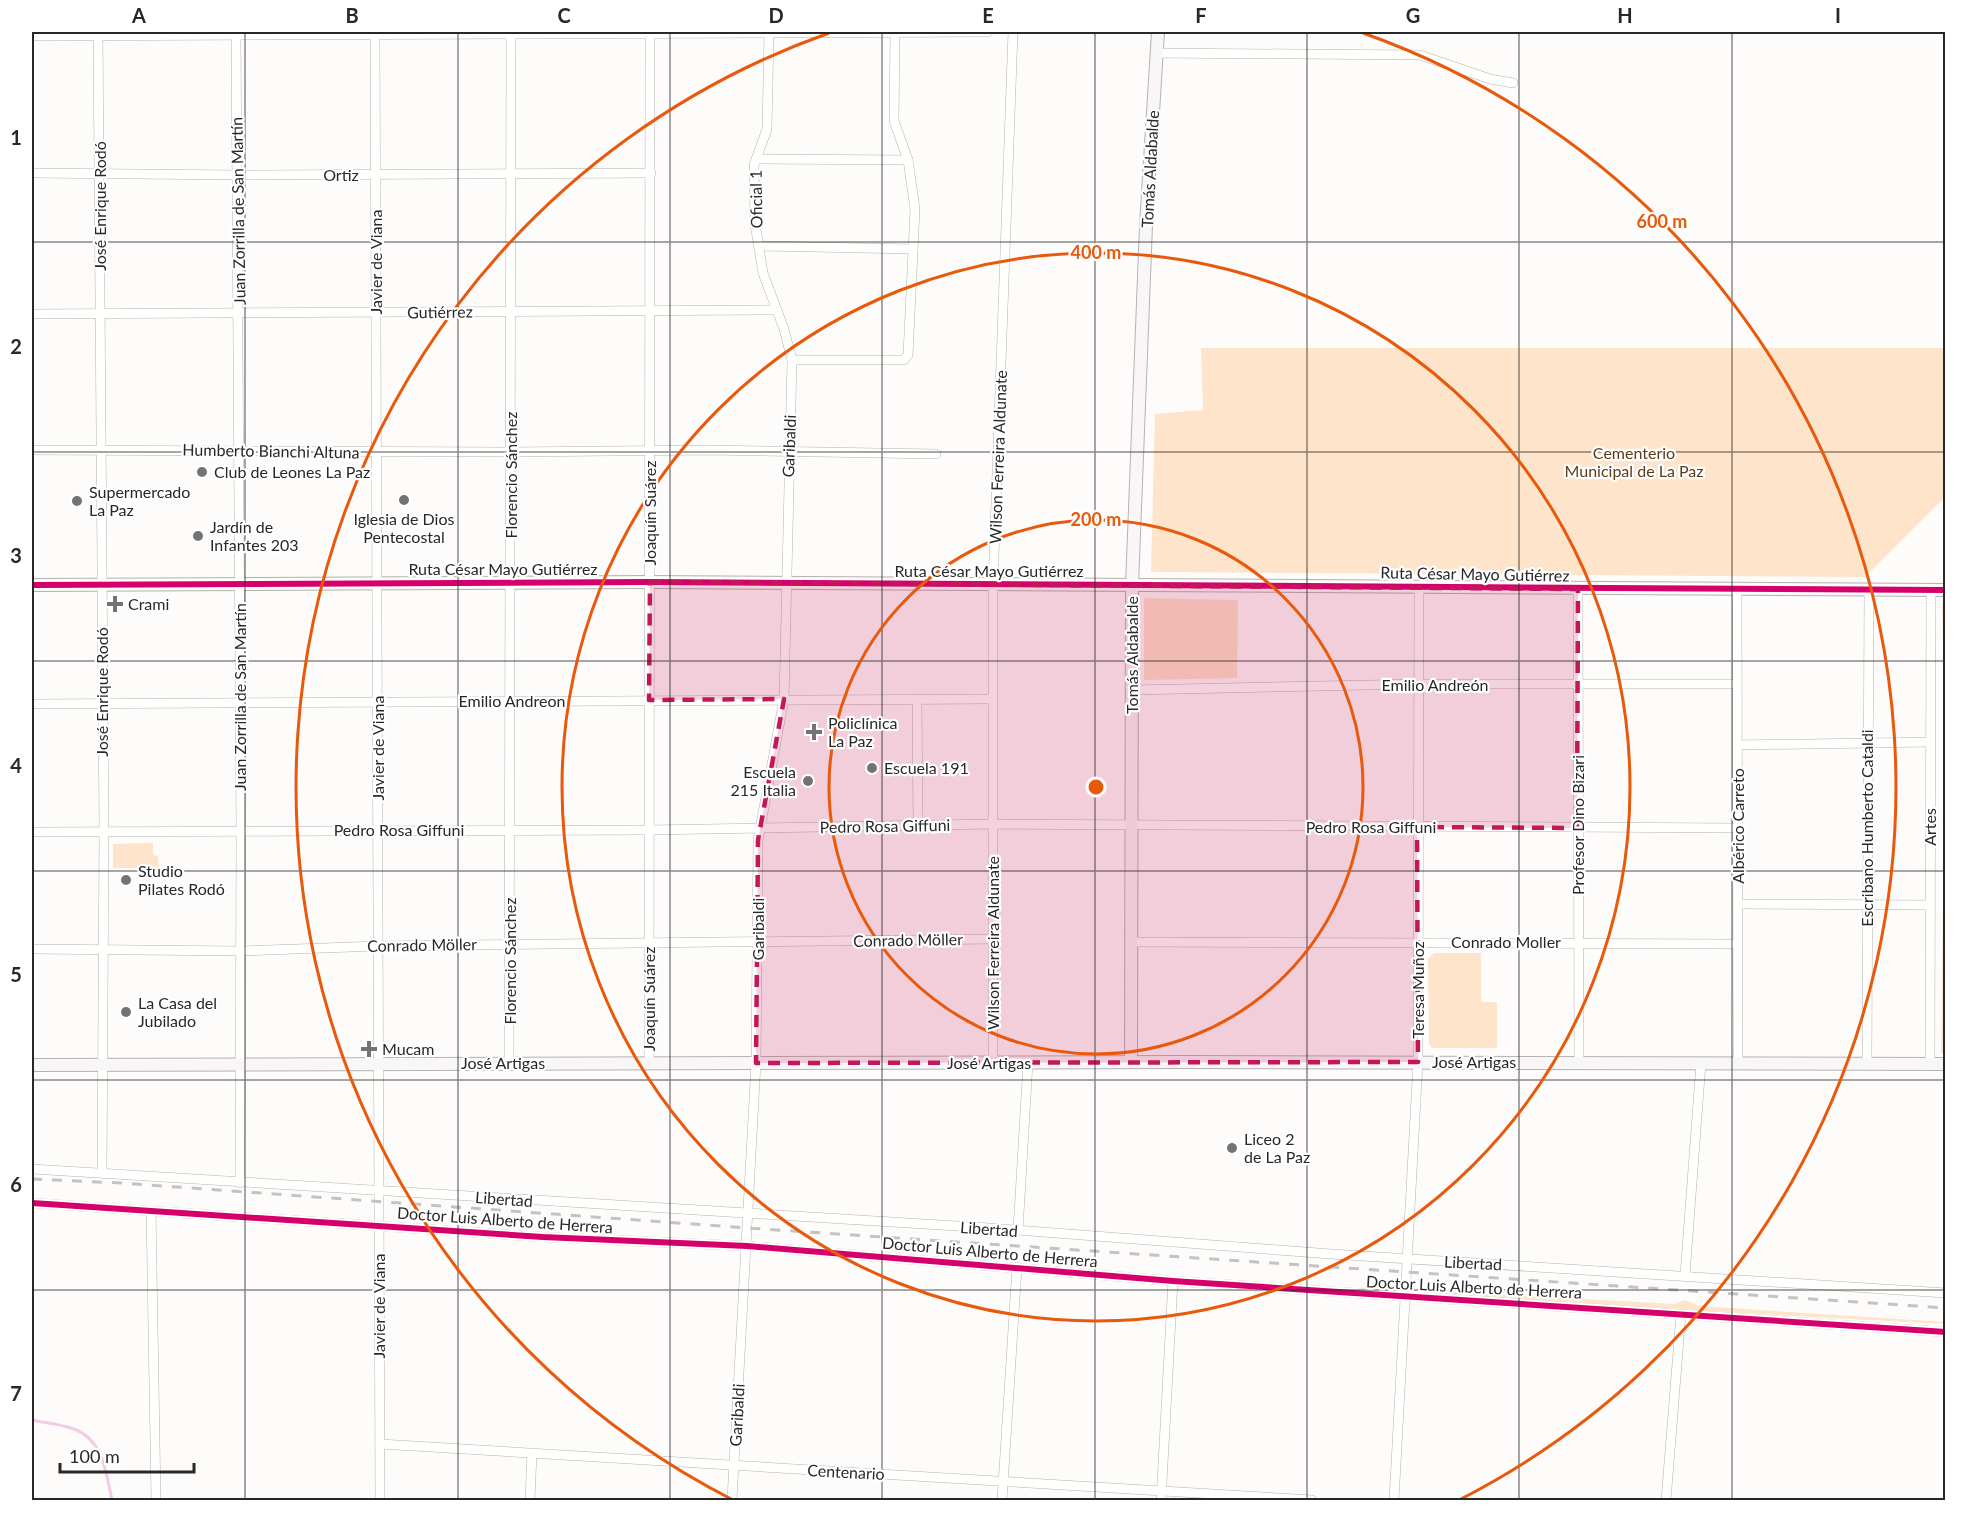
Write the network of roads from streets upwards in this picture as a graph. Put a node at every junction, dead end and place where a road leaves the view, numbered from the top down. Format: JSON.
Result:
{"nodes":[{"id":1,"x":236,"y":32,"type":"edge"},
{"id":2,"x":988,"y":32,"type":"edge"},
{"id":3,"x":1013,"y":32,"type":"edge"},
{"id":4,"x":1158,"y":32,"type":"edge"},
{"id":5,"x":375,"y":33,"type":"edge"},
{"id":6,"x":511,"y":33,"type":"edge"},
{"id":7,"x":704,"y":33,"type":"edge"},
{"id":8,"x":895,"y":33,"type":"edge"},
{"id":9,"x":99,"y":34,"type":"edge"},
{"id":10,"x":769,"y":34,"type":"junction"},
{"id":11,"x":32,"y":36,"type":"edge"},
{"id":12,"x":650,"y":36,"type":"junction"},
{"id":13,"x":1156,"y":53,"type":"junction"},
{"id":14,"x":1513,"y":83,"type":"dead end"},
{"id":15,"x":756,"y":159,"type":"junction"},
{"id":16,"x":908,"y":160,"type":"junction"},
{"id":17,"x":32,"y":173,"type":"edge"},
{"id":18,"x":100,"y":173,"type":"junction"},
{"id":19,"x":651,"y":173,"type":"junction"},
{"id":20,"x":511,"y":174,"type":"junction"},
{"id":21,"x":238,"y":175,"type":"junction"},
{"id":22,"x":376,"y":175,"type":"junction"},
{"id":23,"x":759,"y":246,"type":"junction"},
{"id":24,"x":913,"y":249,"type":"junction"},
{"id":25,"x":651,"y":310,"type":"junction"},
{"id":26,"x":777,"y":310,"type":"junction"},
{"id":27,"x":511,"y":312,"type":"junction"},
{"id":28,"x":100,"y":313,"type":"junction"},
{"id":29,"x":239,"y":313,"type":"junction"},
{"id":30,"x":376,"y":313,"type":"junction"},
{"id":31,"x":32,"y":314,"type":"edge"},
{"id":32,"x":792,"y":360,"type":"junction"},
{"id":33,"x":101,"y":449,"type":"junction"},
{"id":34,"x":32,"y":450,"type":"edge"},
{"id":35,"x":239,"y":450,"type":"junction"},
{"id":36,"x":650,"y":451,"type":"junction"},
{"id":37,"x":788,"y":451,"type":"junction"},
{"id":38,"x":376,"y":452,"type":"junction"},
{"id":39,"x":511,"y":452,"type":"junction"},
{"id":40,"x":936,"y":454,"type":"dead end"},
{"id":41,"x":378,"y":582,"type":"junction"},
{"id":42,"x":512,"y":582,"type":"junction"},
{"id":43,"x":650,"y":582,"type":"junction"},
{"id":44,"x":239,"y":583,"type":"junction"},
{"id":45,"x":786,"y":583,"type":"junction"},
{"id":46,"x":102,"y":584,"type":"junction"},
{"id":47,"x":993,"y":584,"type":"junction"},
{"id":48,"x":32,"y":585,"type":"edge"},
{"id":49,"x":1132,"y":586,"type":"junction"},
{"id":50,"x":1419,"y":586,"type":"junction"},
{"id":51,"x":1578,"y":589,"type":"junction"},
{"id":52,"x":1737,"y":589,"type":"junction"},
{"id":53,"x":1930,"y":590,"type":"junction"},
{"id":54,"x":1946,"y":590,"type":"edge"},
{"id":55,"x":1869,"y":591,"type":"junction"},
{"id":56,"x":1418,"y":684,"type":"junction"},
{"id":57,"x":1737,"y":684,"type":"junction"},
{"id":58,"x":1577,"y":685,"type":"junction"},
{"id":59,"x":1133,"y":690,"type":"junction"},
{"id":60,"x":784,"y":699,"type":"junction"},
{"id":61,"x":992,"y":699,"type":"junction"},
{"id":62,"x":649,"y":700,"type":"junction"},
{"id":63,"x":917,"y":700,"type":"junction"},
{"id":64,"x":512,"y":701,"type":"junction"},
{"id":65,"x":378,"y":702,"type":"junction"},
{"id":66,"x":240,"y":703,"type":"junction"},
{"id":67,"x":32,"y":704,"type":"edge"},
{"id":68,"x":101,"y":704,"type":"junction"},
{"id":69,"x":1931,"y":742,"type":"junction"},
{"id":70,"x":1868,"y":744,"type":"junction"},
{"id":71,"x":1738,"y":745,"type":"junction"},
{"id":72,"x":992,"y":824,"type":"junction"},
{"id":73,"x":1131,"y":825,"type":"junction"},
{"id":74,"x":918,"y":826,"type":"junction"},
{"id":75,"x":1417,"y":827,"type":"junction"},
{"id":76,"x":1577,"y":828,"type":"junction"},
{"id":77,"x":1738,"y":828,"type":"junction"},
{"id":78,"x":511,"y":829,"type":"junction"},
{"id":79,"x":759,"y":829,"type":"junction"},
{"id":80,"x":241,"y":830,"type":"junction"},
{"id":81,"x":378,"y":830,"type":"junction"},
{"id":82,"x":649,"y":830,"type":"junction"},
{"id":83,"x":104,"y":831,"type":"junction"},
{"id":84,"x":32,"y":832,"type":"edge"},
{"id":85,"x":1867,"y":903,"type":"junction"},
{"id":86,"x":1738,"y":904,"type":"junction"},
{"id":87,"x":1930,"y":905,"type":"junction"},
{"id":88,"x":993,"y":939,"type":"junction"},
{"id":89,"x":758,"y":942,"type":"junction"},
{"id":90,"x":1131,"y":942,"type":"junction"},
{"id":91,"x":1419,"y":942,"type":"junction"},
{"id":92,"x":1578,"y":942,"type":"junction"},
{"id":93,"x":649,"y":943,"type":"junction"},
{"id":94,"x":510,"y":944,"type":"junction"},
{"id":95,"x":1738,"y":944,"type":"junction"},
{"id":96,"x":379,"y":946,"type":"junction"},
{"id":97,"x":32,"y":949,"type":"edge"},
{"id":98,"x":102,"y":951,"type":"junction"},
{"id":99,"x":241,"y":951,"type":"junction"},
{"id":100,"x":1131,"y":1062,"type":"junction"},
{"id":101,"x":1418,"y":1062,"type":"junction"},
{"id":102,"x":1579,"y":1062,"type":"junction"},
{"id":103,"x":509,"y":1063,"type":"junction"},
{"id":104,"x":649,"y":1063,"type":"junction"},
{"id":105,"x":756,"y":1063,"type":"junction"},
{"id":106,"x":993,"y":1063,"type":"junction"},
{"id":107,"x":1028,"y":1063,"type":"junction"},
{"id":108,"x":1701,"y":1063,"type":"junction"},
{"id":109,"x":1738,"y":1063,"type":"junction"},
{"id":110,"x":241,"y":1064,"type":"junction"},
{"id":111,"x":377,"y":1064,"type":"junction"},
{"id":112,"x":1867,"y":1064,"type":"junction"},
{"id":113,"x":1930,"y":1064,"type":"junction"},
{"id":114,"x":1946,"y":1064,"type":"edge"},
{"id":115,"x":32,"y":1065,"type":"edge"},
{"id":116,"x":102,"y":1065,"type":"junction"},
{"id":117,"x":32,"y":1169,"type":"edge"},
{"id":118,"x":102,"y":1172,"type":"junction"},
{"id":119,"x":240,"y":1183,"type":"junction"},
{"id":120,"x":379,"y":1190,"type":"junction"},
{"id":121,"x":32,"y":1203,"type":"edge"},
{"id":122,"x":151,"y":1210,"type":"junction"},
{"id":123,"x":749,"y":1215,"type":"junction"},
{"id":124,"x":378,"y":1225,"type":"junction"},
{"id":125,"x":1018,"y":1230,"type":"junction"},
{"id":126,"x":747,"y":1246,"type":"junction"},
{"id":127,"x":1409,"y":1259,"type":"junction"},
{"id":128,"x":1017,"y":1267,"type":"junction"},
{"id":129,"x":1685,"y":1275,"type":"junction"},
{"id":130,"x":1173,"y":1281,"type":"junction"},
{"id":131,"x":1946,"y":1293,"type":"edge"},
{"id":132,"x":1407,"y":1297,"type":"junction"},
{"id":133,"x":1681,"y":1314,"type":"junction"},
{"id":134,"x":1946,"y":1332,"type":"edge"},
{"id":135,"x":380,"y":1444,"type":"junction"},
{"id":136,"x":532,"y":1454,"type":"junction"},
{"id":137,"x":734,"y":1467,"type":"junction"},
{"id":138,"x":1003,"y":1480,"type":"junction"},
{"id":139,"x":1161,"y":1496,"type":"edge"},
{"id":140,"x":1276,"y":1499,"type":"edge"},
{"id":141,"x":156,"y":1500,"type":"edge"},
{"id":142,"x":380,"y":1500,"type":"edge"},
{"id":143,"x":530,"y":1500,"type":"edge"},
{"id":144,"x":732,"y":1500,"type":"edge"},
{"id":145,"x":1002,"y":1500,"type":"edge"},
{"id":146,"x":1312,"y":1500,"type":"edge"},
{"id":147,"x":1394,"y":1500,"type":"edge"},
{"id":148,"x":1666,"y":1500,"type":"edge"}],
"edges":[{"from":1,"to":5,"type":"street"},
{"from":1,"to":9,"type":"street"},
{"from":1,"to":21,"type":"street","name":"Juan Zorrilla de San Martín"},
{"from":2,"to":8,"type":"street"},
{"from":3,"to":47,"type":"street","name":"Wilson Ferreira Aldunate"},
{"from":4,"to":13,"type":"street","name":"Tomás Aldabalde"},
{"from":5,"to":6,"type":"street"},
{"from":5,"to":22,"type":"street","name":"Javier de Viana"},
{"from":6,"to":12,"type":"street"},
{"from":6,"to":20,"type":"street","name":"Florencio Sánchez"},
{"from":7,"to":10,"type":"street"},
{"from":7,"to":12,"type":"street"},
{"from":8,"to":10,"type":"street"},
{"from":8,"to":16,"type":"street"},
{"from":9,"to":11,"type":"street"},
{"from":9,"to":18,"type":"street","name":"José Enrique Rodó"},
{"from":10,"to":15,"type":"street","name":"Oficial 1"},
{"from":12,"to":19,"type":"street","name":"Joaquín Suárez"},
{"from":13,"to":14,"type":"street"},
{"from":13,"to":49,"type":"street","name":"Tomás Aldabalde"},
{"from":15,"to":16,"type":"street"},
{"from":15,"to":23,"type":"street","name":"Oficial 1"},
{"from":16,"to":24,"type":"street"},
{"from":17,"to":18,"type":"street","name":"Ortiz"},
{"from":18,"to":21,"type":"street","name":"Ortiz"},
{"from":18,"to":28,"type":"street","name":"José Enrique Rodó"},
{"from":19,"to":20,"type":"street","name":"Ortiz"},
{"from":19,"to":25,"type":"street","name":"Joaquín Suárez"},
{"from":20,"to":22,"type":"street","name":"Ortiz"},
{"from":20,"to":27,"type":"street","name":"Florencio Sánchez"},
{"from":21,"to":22,"type":"street","name":"Ortiz"},
{"from":21,"to":29,"type":"street","name":"Juan Zorrilla de San Martín"},
{"from":22,"to":30,"type":"street","name":"Javier de Viana"},
{"from":23,"to":24,"type":"street"},
{"from":23,"to":26,"type":"street","name":"Oficial 1"},
{"from":24,"to":32,"type":"street"},
{"from":25,"to":26,"type":"street","name":"Gutiérrez"},
{"from":25,"to":27,"type":"street","name":"Gutiérrez"},
{"from":25,"to":36,"type":"street","name":"Joaquín Suárez"},
{"from":26,"to":32,"type":"street","name":"Oficial 1"},
{"from":27,"to":30,"type":"street","name":"Gutiérrez"},
{"from":27,"to":39,"type":"street","name":"Florencio Sánchez"},
{"from":28,"to":29,"type":"street","name":"Gutiérrez"},
{"from":28,"to":31,"type":"street","name":"Gutiérrez"},
{"from":28,"to":33,"type":"street","name":"José Enrique Rodó"},
{"from":29,"to":30,"type":"street","name":"Gutiérrez"},
{"from":29,"to":35,"type":"street","name":"Juan Zorrilla de San Martín"},
{"from":30,"to":38,"type":"street","name":"Javier de Viana"},
{"from":32,"to":37,"type":"street","name":"Garibaldi"},
{"from":33,"to":34,"type":"street","name":"Humberto Bianchi Altuna"},
{"from":33,"to":35,"type":"street","name":"Humberto Bianchi Altuna"},
{"from":33,"to":46,"type":"street","name":"José Enrique Rodó"},
{"from":35,"to":38,"type":"street","name":"Humberto Bianchi Altuna"},
{"from":35,"to":44,"type":"street","name":"Juan Zorrilla de San Martín"},
{"from":36,"to":37,"type":"street","name":"Humberto Bianchi Altuna"},
{"from":36,"to":39,"type":"street","name":"Humberto Bianchi Altuna"},
{"from":36,"to":43,"type":"street","name":"Joaquín Suárez"},
{"from":37,"to":40,"type":"street","name":"Humberto Bianchi Altuna"},
{"from":37,"to":45,"type":"street","name":"Garibaldi"},
{"from":38,"to":39,"type":"street","name":"Humberto Bianchi Altuna"},
{"from":38,"to":41,"type":"street","name":"Javier de Viana"},
{"from":39,"to":42,"type":"street","name":"Florencio Sánchez"},
{"from":41,"to":42,"type":"street","name":"Ruta César Mayo Gutiérrez"},
{"from":41,"to":44,"type":"street","name":"Ruta César Mayo Gutiérrez"},
{"from":41,"to":65,"type":"street","name":"Javier de Viana"},
{"from":42,"to":43,"type":"street","name":"Ruta César Mayo Gutiérrez"},
{"from":42,"to":64,"type":"street","name":"Florencio Sánchez"},
{"from":43,"to":45,"type":"street","name":"Ruta César Mayo Gutiérrez"},
{"from":43,"to":62,"type":"street","name":"Joaquín Suárez"},
{"from":44,"to":46,"type":"street","name":"Ruta César Mayo Gutiérrez"},
{"from":44,"to":66,"type":"street","name":"Juan Zorrilla de San Martín"},
{"from":45,"to":47,"type":"street","name":"Ruta César Mayo Gutiérrez"},
{"from":45,"to":60,"type":"street","name":"Garibaldi"},
{"from":46,"to":48,"type":"street","name":"Ruta César Mayo Gutiérrez"},
{"from":46,"to":68,"type":"street","name":"José Enrique Rodó"},
{"from":47,"to":49,"type":"street","name":"Ruta César Mayo Gutiérrez"},
{"from":47,"to":61,"type":"street","name":"Wilson Ferreira Aldunate"},
{"from":49,"to":50,"type":"street","name":"Ruta César Mayo Gutiérrez"},
{"from":49,"to":59,"type":"street","name":"Tomás Aldabalde"},
{"from":50,"to":51,"type":"street","name":"Ruta César Mayo Gutiérrez"},
{"from":50,"to":56,"type":"street","name":"Teresa Muñoz"},
{"from":51,"to":52,"type":"street","name":"Ruta César Mayo Gutiérrez"},
{"from":51,"to":58,"type":"street","name":"Profesor Dino Bizari"},
{"from":52,"to":55,"type":"street","name":"Ruta César Mayo Gutiérrez"},
{"from":52,"to":57,"type":"street","name":"Albérico Carreto"},
{"from":53,"to":54,"type":"street","name":"Ruta César Mayo Gutiérrez"},
{"from":53,"to":55,"type":"street","name":"Ruta César Mayo Gutiérrez"},
{"from":53,"to":69,"type":"street","name":"Artes"},
{"from":55,"to":70,"type":"street","name":"Escribano Humberto Cataldi"},
{"from":56,"to":58,"type":"street","name":"Emilio Andreón"},
{"from":56,"to":59,"type":"street","name":"Emilio Andreón"},
{"from":56,"to":75,"type":"street","name":"Teresa Muñoz"},
{"from":57,"to":58,"type":"street","name":"Emilio Andreón"},
{"from":57,"to":71,"type":"street","name":"Albérico Carreto"},
{"from":58,"to":76,"type":"street","name":"Profesor Dino Bizari"},
{"from":59,"to":73,"type":"street","name":"Tomás Aldabalde"},
{"from":60,"to":62,"type":"street","name":"Emilio Andreon"},
{"from":60,"to":63,"type":"street","name":"Emilio Andreon"},
{"from":60,"to":79,"type":"street","name":"Garibaldi"},
{"from":61,"to":63,"type":"street","name":"Emilio Andreon"},
{"from":61,"to":72,"type":"street","name":"Wilson Ferreira Aldunate"},
{"from":62,"to":64,"type":"street","name":"Emilio Andreon"},
{"from":62,"to":82,"type":"street","name":"Joaquín Suárez"},
{"from":63,"to":74,"type":"street"},
{"from":64,"to":65,"type":"street","name":"Emilio Andreon"},
{"from":64,"to":78,"type":"street","name":"Florencio Sánchez"},
{"from":65,"to":66,"type":"street","name":"Emilio Andreon"},
{"from":65,"to":81,"type":"street","name":"Javier de Viana"},
{"from":66,"to":68,"type":"street","name":"Emilio Andreon"},
{"from":66,"to":80,"type":"street","name":"Juan Zorrilla de San Martín"},
{"from":67,"to":68,"type":"street","name":"Emilio Andreon"},
{"from":68,"to":83,"type":"street","name":"José Enrique Rodó"},
{"from":69,"to":70,"type":"street"},
{"from":69,"to":87,"type":"street","name":"Artes"},
{"from":70,"to":71,"type":"street"},
{"from":70,"to":85,"type":"street","name":"Escribano Humberto Cataldi"},
{"from":71,"to":77,"type":"street","name":"Albérico Carreto"},
{"from":72,"to":73,"type":"street","name":"Pedro Rosa Giffuni"},
{"from":72,"to":74,"type":"street","name":"Pedro Rosa Giffuni"},
{"from":72,"to":88,"type":"street","name":"Wilson Ferreira Aldunate"},
{"from":73,"to":75,"type":"street","name":"Pedro Rosa Giffuni"},
{"from":73,"to":90,"type":"street","name":"Tomás Aldabalde"},
{"from":74,"to":79,"type":"street","name":"Pedro Rosa Giffuni"},
{"from":75,"to":76,"type":"street","name":"Pedro Rosa Giffuni"},
{"from":75,"to":91,"type":"street","name":"Teresa Muñoz"},
{"from":76,"to":77,"type":"street","name":"Pedro Rosa Giffuni"},
{"from":76,"to":92,"type":"street","name":"Profesor Dino Bizari"},
{"from":77,"to":86,"type":"street","name":"Albérico Carreto"},
{"from":78,"to":81,"type":"street","name":"Pedro Rosa Giffuni"},
{"from":78,"to":82,"type":"street","name":"Pedro Rosa Giffuni"},
{"from":78,"to":94,"type":"street","name":"Florencio Sánchez"},
{"from":79,"to":82,"type":"street","name":"Pedro Rosa Giffuni"},
{"from":79,"to":89,"type":"street","name":"Garibaldi"},
{"from":80,"to":81,"type":"street","name":"Pedro Rosa Giffuni"},
{"from":80,"to":83,"type":"street","name":"Pedro Rosa Giffuni"},
{"from":80,"to":99,"type":"street","name":"Juan Zorrilla de San Martín"},
{"from":81,"to":96,"type":"street","name":"Javier de Viana"},
{"from":82,"to":93,"type":"street","name":"Joaquín Suárez"},
{"from":83,"to":84,"type":"street","name":"Pedro Rosa Giffuni"},
{"from":83,"to":98,"type":"street","name":"José Enrique Rodó"},
{"from":85,"to":86,"type":"street"},
{"from":85,"to":87,"type":"street"},
{"from":85,"to":112,"type":"street","name":"Escribano Humberto Cataldi"},
{"from":86,"to":95,"type":"street","name":"Albérico Carreto"},
{"from":87,"to":113,"type":"street","name":"Artes"},
{"from":88,"to":89,"type":"street","name":"Conrado Möller"},
{"from":88,"to":106,"type":"street","name":"Wilson Ferreira Aldunate"},
{"from":89,"to":93,"type":"street","name":"Conrado Möller"},
{"from":89,"to":105,"type":"street","name":"Garibaldi"},
{"from":90,"to":91,"type":"street","name":"Conrado Moller"},
{"from":90,"to":100,"type":"street","name":"Tomás Aldabalde"},
{"from":91,"to":92,"type":"street","name":"Conrado Moller"},
{"from":91,"to":101,"type":"street","name":"Teresa Muñoz"},
{"from":92,"to":95,"type":"street","name":"Conrado Moller"},
{"from":92,"to":102,"type":"street","name":"Profesor Dino Bizari"},
{"from":93,"to":94,"type":"street","name":"Conrado Möller"},
{"from":93,"to":104,"type":"street","name":"Joaquín Suárez"},
{"from":94,"to":96,"type":"street","name":"Conrado Möller"},
{"from":94,"to":103,"type":"street","name":"Florencio Sánchez"},
{"from":95,"to":109,"type":"street","name":"Albérico Carreto"},
{"from":96,"to":99,"type":"street","name":"Conrado Möller"},
{"from":96,"to":111,"type":"street","name":"Javier de Viana"},
{"from":97,"to":98,"type":"street","name":"Conrado Möller"},
{"from":98,"to":99,"type":"street","name":"Conrado Möller"},
{"from":98,"to":116,"type":"street","name":"José Enrique Rodó"},
{"from":99,"to":110,"type":"street","name":"Juan Zorrilla de San Martín"},
{"from":100,"to":101,"type":"street","name":"José Artigas"},
{"from":100,"to":107,"type":"street","name":"José Artigas"},
{"from":101,"to":102,"type":"street","name":"José Artigas"},
{"from":101,"to":127,"type":"street","name":"Teresa Muñoz"},
{"from":102,"to":108,"type":"street","name":"José Artigas"},
{"from":103,"to":104,"type":"street","name":"José Artigas"},
{"from":103,"to":111,"type":"street","name":"José Artigas"},
{"from":104,"to":105,"type":"street","name":"José Artigas"},
{"from":105,"to":106,"type":"street","name":"José Artigas"},
{"from":105,"to":123,"type":"street","name":"Garibaldi"},
{"from":106,"to":107,"type":"street","name":"José Artigas"},
{"from":107,"to":125,"type":"street"},
{"from":108,"to":109,"type":"street","name":"José Artigas"},
{"from":108,"to":129,"type":"street"},
{"from":109,"to":112,"type":"street","name":"José Artigas"},
{"from":110,"to":111,"type":"street","name":"José Artigas"},
{"from":110,"to":116,"type":"street","name":"José Artigas"},
{"from":110,"to":119,"type":"street","name":"Juan Zorrilla de San Martín"},
{"from":111,"to":120,"type":"street","name":"Javier de Viana"},
{"from":112,"to":113,"type":"street","name":"José Artigas"},
{"from":113,"to":114,"type":"street","name":"José Artigas"},
{"from":115,"to":116,"type":"street","name":"José Artigas"},
{"from":116,"to":118,"type":"street","name":"José Enrique Rodó"},
{"from":117,"to":118,"type":"street","name":"Libertad"},
{"from":118,"to":119,"type":"street","name":"Libertad"},
{"from":119,"to":120,"type":"street","name":"Libertad"},
{"from":120,"to":123,"type":"street","name":"Libertad"},
{"from":120,"to":124,"type":"street","name":"Javier de Viana"},
{"from":121,"to":122,"type":"street","name":"Doctor Luis Alberto de Herrera"},
{"from":122,"to":124,"type":"street","name":"Doctor Luis Alberto de Herrera"},
{"from":122,"to":141,"type":"street"},
{"from":123,"to":125,"type":"street","name":"Libertad"},
{"from":123,"to":126,"type":"street","name":"Garibaldi"},
{"from":124,"to":126,"type":"street","name":"Doctor Luis Alberto de Herrera"},
{"from":124,"to":135,"type":"street","name":"Javier de Viana"},
{"from":125,"to":127,"type":"street","name":"Libertad"},
{"from":126,"to":128,"type":"street","name":"Doctor Luis Alberto de Herrera"},
{"from":126,"to":137,"type":"street","name":"Garibaldi"},
{"from":127,"to":129,"type":"street","name":"Libertad"},
{"from":127,"to":132,"type":"street","name":"Teresa Muñoz"},
{"from":128,"to":130,"type":"street","name":"Doctor Luis Alberto de Herrera"},
{"from":128,"to":138,"type":"street"},
{"from":129,"to":131,"type":"street","name":"Libertad"},
{"from":130,"to":132,"type":"street","name":"Doctor Luis Alberto de Herrera"},
{"from":130,"to":139,"type":"street"},
{"from":132,"to":133,"type":"street","name":"Doctor Luis Alberto de Herrera"},
{"from":132,"to":147,"type":"street","name":"Teresa Muñoz"},
{"from":133,"to":134,"type":"street","name":"Doctor Luis Alberto de Herrera"},
{"from":133,"to":148,"type":"street"},
{"from":135,"to":136,"type":"street","name":"Centenario"},
{"from":135,"to":142,"type":"street","name":"Javier de Viana"},
{"from":136,"to":137,"type":"street","name":"Centenario"},
{"from":136,"to":143,"type":"street"},
{"from":137,"to":138,"type":"street","name":"Centenario"},
{"from":137,"to":144,"type":"street","name":"Garibaldi"},
{"from":138,"to":139,"type":"street","name":"Centenario"},
{"from":138,"to":145,"type":"street"},
{"from":139,"to":140,"type":"street","name":"Centenario"},
{"from":140,"to":146,"type":"street","name":"Centenario"}]}
